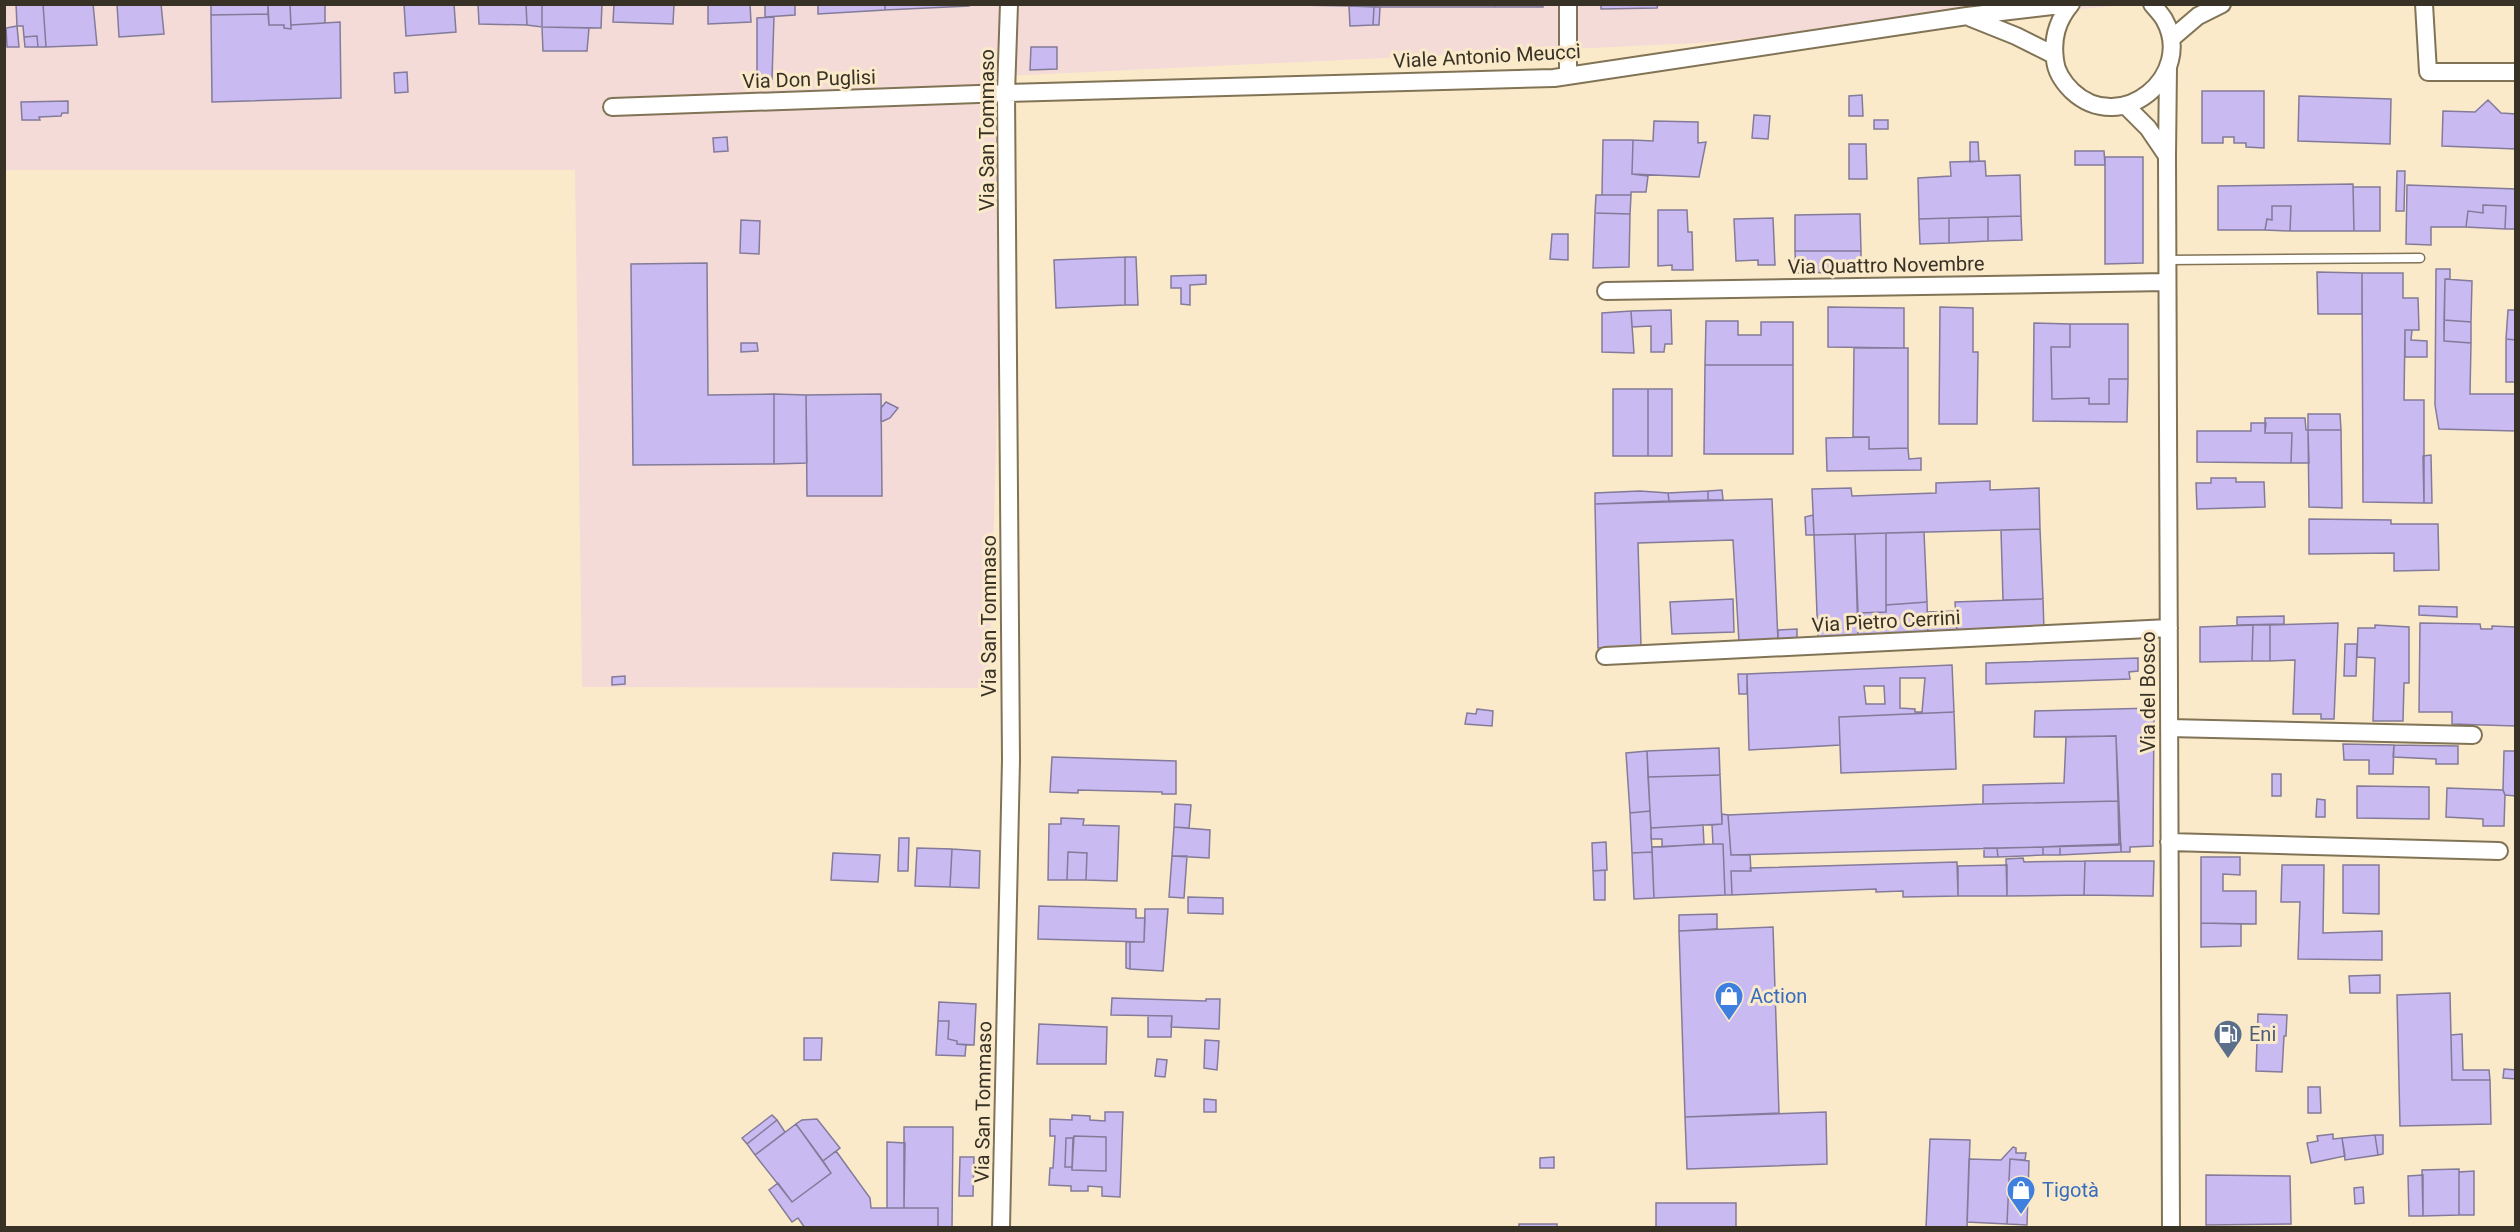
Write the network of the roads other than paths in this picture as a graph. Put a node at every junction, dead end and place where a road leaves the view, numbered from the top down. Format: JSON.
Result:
{"nodes":[{"id":1,"x":1009,"y":4,"type":"edge"},
{"id":2,"x":1568,"y":4,"type":"edge"},
{"id":3,"x":2070,"y":4,"type":"edge"},
{"id":4,"x":2152,"y":4,"type":"edge"},
{"id":5,"x":2222,"y":4,"type":"edge"},
{"id":6,"x":2424,"y":4,"type":"edge"},
{"id":7,"x":1967,"y":16,"type":"junction"},
{"id":8,"x":2171,"y":39,"type":"junction"},
{"id":9,"x":2054,"y":55,"type":"junction"},
{"id":10,"x":2169,"y":67,"type":"junction"},
{"id":11,"x":2516,"y":72,"type":"edge"},
{"id":12,"x":1568,"y":75,"type":"junction"},
{"id":13,"x":1006,"y":93,"type":"junction"},
{"id":14,"x":2126,"y":106,"type":"junction"},
{"id":15,"x":612,"y":107,"type":"dead end"},
{"id":16,"x":2167,"y":156,"type":"junction"},
{"id":17,"x":2420,"y":258,"type":"dead end"},
{"id":18,"x":2167,"y":260,"type":"junction"},
{"id":19,"x":2167,"y":282,"type":"junction"},
{"id":20,"x":1606,"y":291,"type":"dead end"},
{"id":21,"x":2169,"y":628,"type":"junction"},
{"id":22,"x":1605,"y":656,"type":"dead end"},
{"id":23,"x":2169,"y":728,"type":"junction"},
{"id":24,"x":2473,"y":735,"type":"dead end"},
{"id":25,"x":2169,"y":842,"type":"junction"},
{"id":26,"x":2499,"y":851,"type":"dead end"},
{"id":27,"x":1001,"y":1227,"type":"edge"},
{"id":28,"x":2171,"y":1227,"type":"edge"}],
"edges":[{"from":1,"to":13,"type":"street","name":"Via San Tommaso"},
{"from":2,"to":12,"type":"street"},
{"from":3,"to":7,"type":"street","name":"Viale Antonio Meucci"},
{"from":3,"to":9,"type":"street"},
{"from":4,"to":8,"type":"street","name":"Via del Bosco"},
{"from":5,"to":8,"type":"street"},
{"from":6,"to":11,"type":"street"},
{"from":7,"to":9,"type":"street"},
{"from":7,"to":12,"type":"street","name":"Viale Antonio Meucci"},
{"from":8,"to":10,"type":"street","name":"Via del Bosco"},
{"from":9,"to":14,"type":"street"},
{"from":10,"to":14,"type":"street"},
{"from":10,"to":16,"type":"street","name":"Via del Bosco"},
{"from":12,"to":13,"type":"street","name":"Viale Antonio Meucci"},
{"from":13,"to":15,"type":"street","name":"Via Don Puglisi"},
{"from":13,"to":27,"type":"street","name":"Via San Tommaso"},
{"from":14,"to":16,"type":"street"},
{"from":16,"to":18,"type":"street","name":"Via del Bosco"},
{"from":17,"to":18,"type":"lane"},
{"from":18,"to":19,"type":"street","name":"Via del Bosco"},
{"from":19,"to":20,"type":"street","name":"Via Quattro Novembre"},
{"from":19,"to":21,"type":"street","name":"Via del Bosco"},
{"from":21,"to":22,"type":"street","name":"Via Pietro Cerrini"},
{"from":21,"to":23,"type":"street","name":"Via del Bosco"},
{"from":23,"to":24,"type":"street"},
{"from":23,"to":25,"type":"street","name":"Via del Bosco"},
{"from":25,"to":26,"type":"street"},
{"from":25,"to":28,"type":"street","name":"Via del Bosco"}]}
